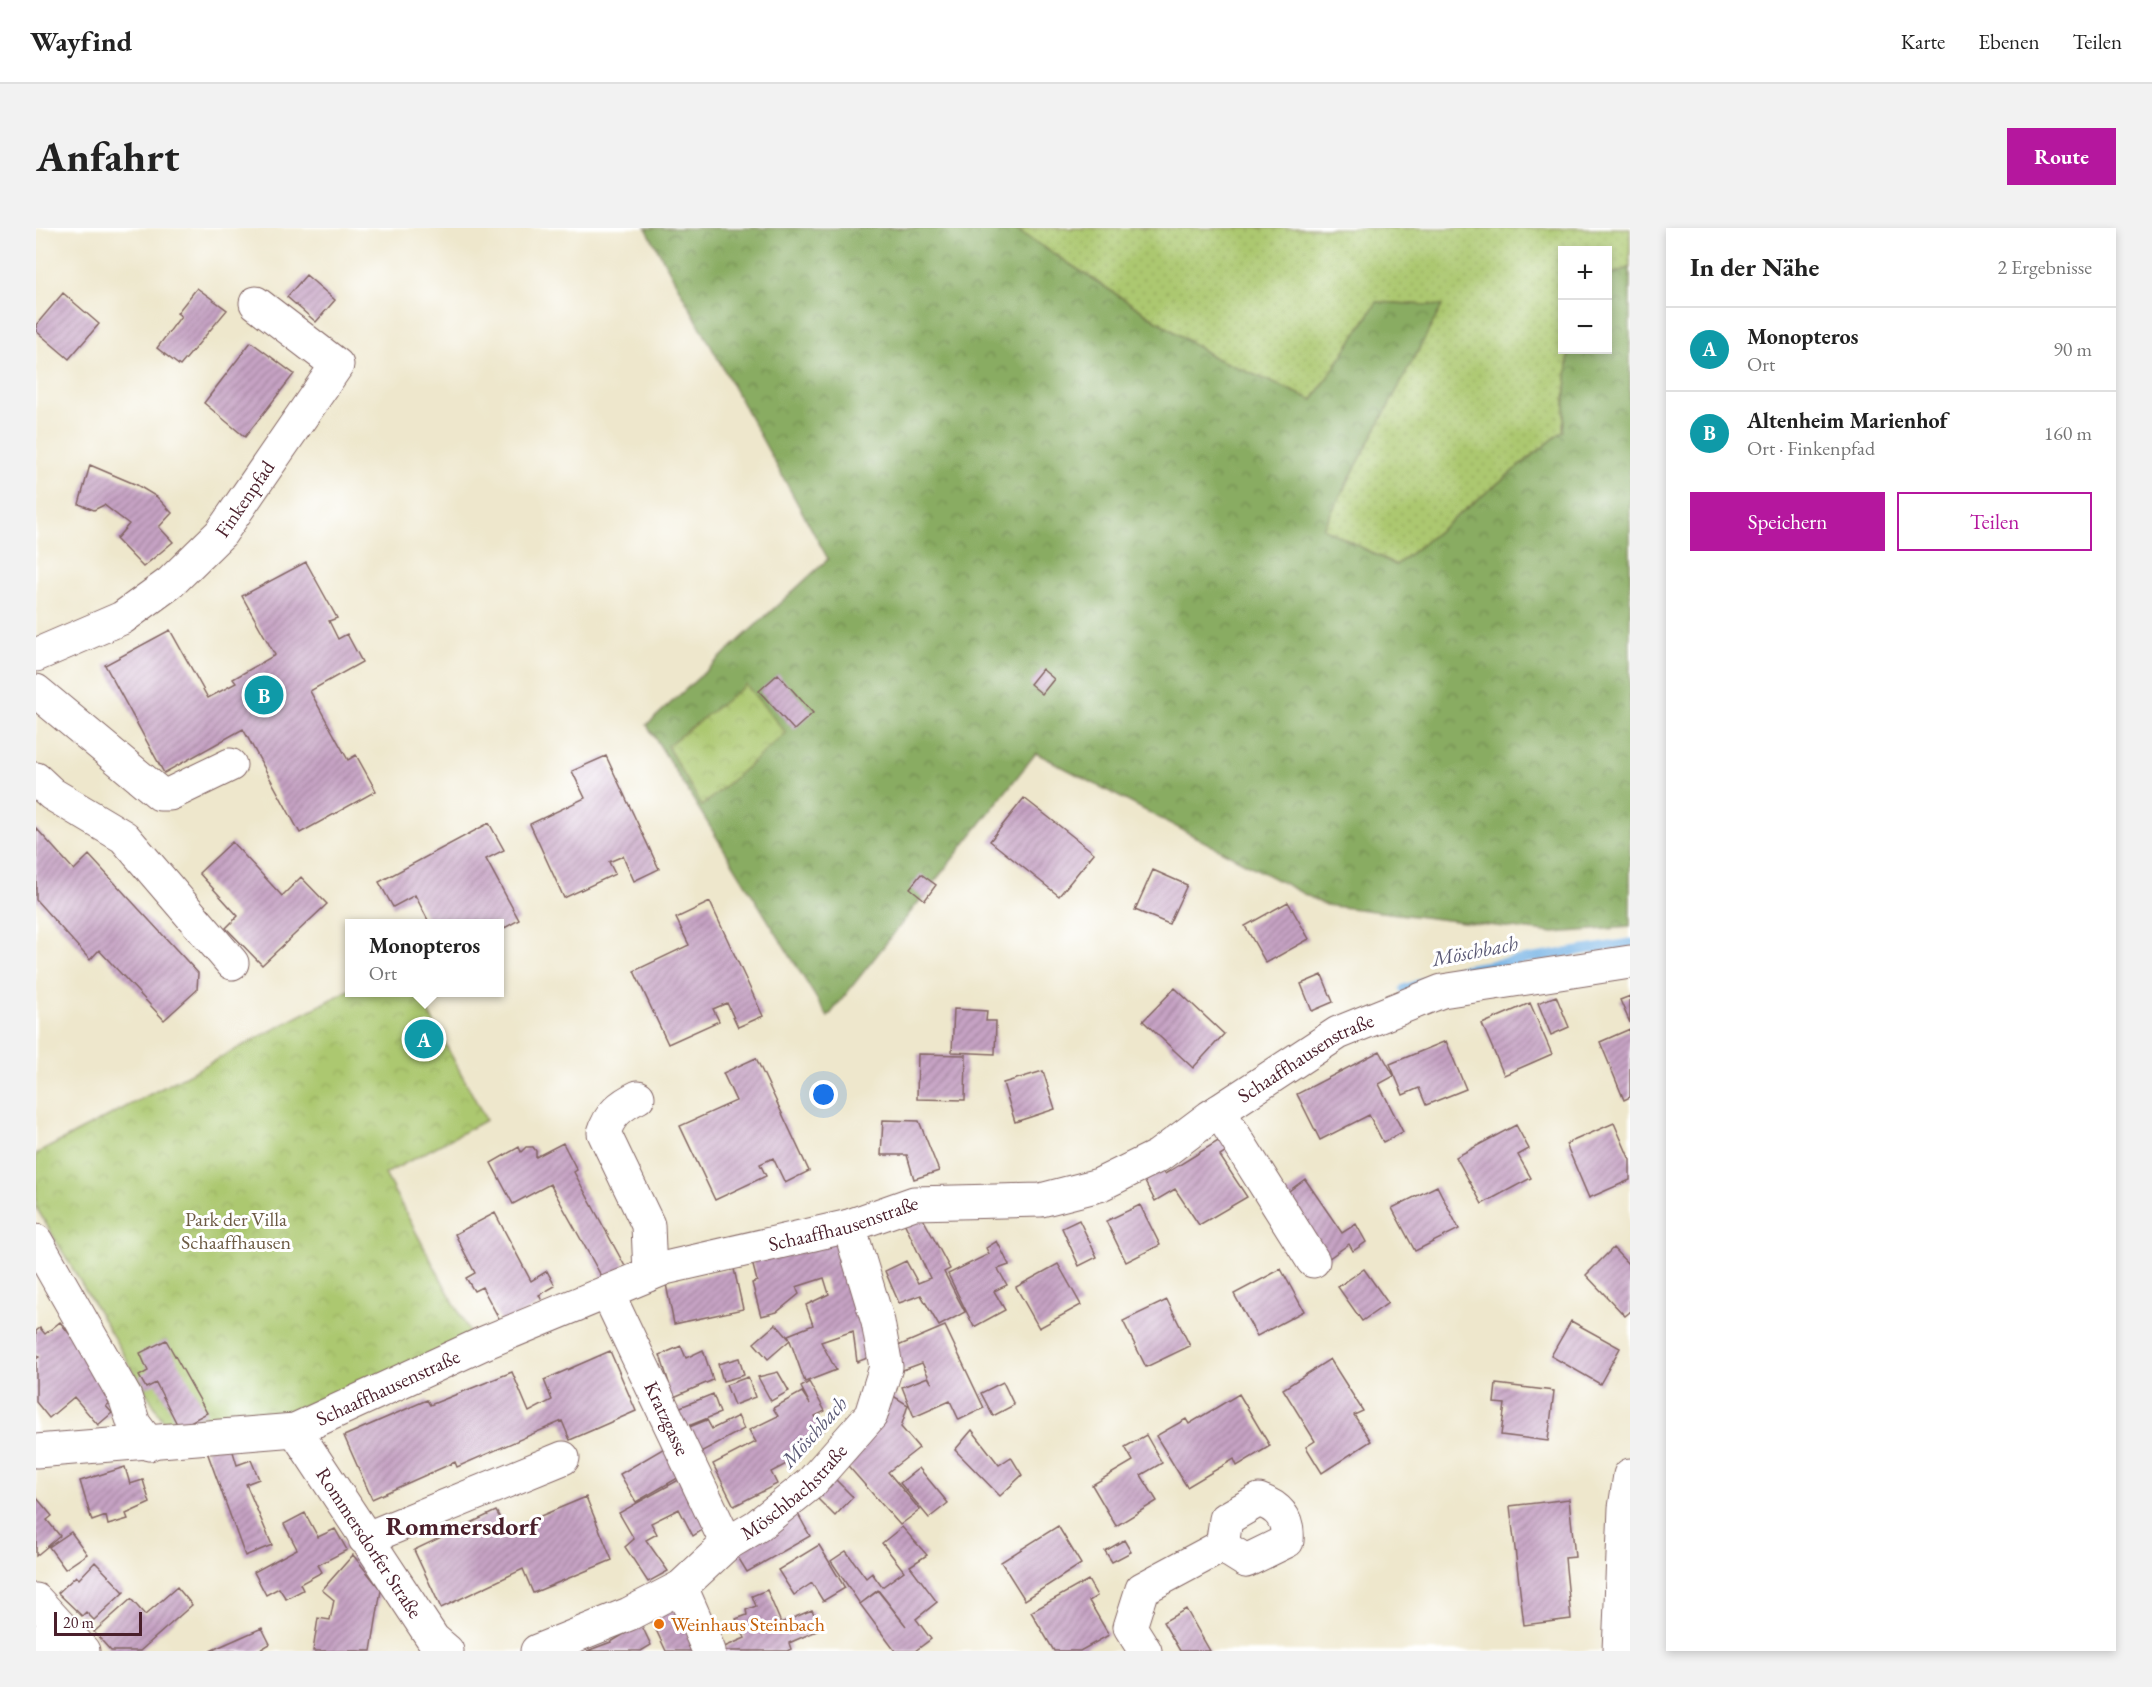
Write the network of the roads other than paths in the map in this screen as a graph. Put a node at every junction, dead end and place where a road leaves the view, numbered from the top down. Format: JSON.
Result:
{"nodes":[{"id":1,"x":256,"y":303,"type":"dead end"},
{"id":2,"x":36,"y":655,"type":"edge"},
{"id":3,"x":36,"y":691,"type":"edge"},
{"id":4,"x":231,"y":765,"type":"dead end"},
{"id":5,"x":36,"y":779,"type":"edge"},
{"id":6,"x":1630,"y":962,"type":"edge"},
{"id":7,"x":232,"y":963,"type":"dead end"},
{"id":8,"x":638,"y":1097,"type":"dead end"},
{"id":9,"x":1219,"y":1111,"type":"junction"},
{"id":10,"x":849,"y":1226,"type":"junction"},
{"id":11,"x":36,"y":1241,"type":"edge"},
{"id":12,"x":1313,"y":1261,"type":"dead end"},
{"id":13,"x":650,"y":1274,"type":"junction"},
{"id":14,"x":607,"y":1292,"type":"junction"},
{"id":15,"x":295,"y":1430,"type":"junction"},
{"id":16,"x":149,"y":1444,"type":"junction"},
{"id":17,"x":36,"y":1451,"type":"edge"},
{"id":18,"x":563,"y":1458,"type":"dead end"},
{"id":19,"x":1630,"y":1475,"type":"edge"},
{"id":20,"x":365,"y":1539,"type":"junction"},
{"id":21,"x":727,"y":1544,"type":"junction"},
{"id":22,"x":1222,"y":1546,"type":"dead end"},
{"id":23,"x":681,"y":1587,"type":"junction"},
{"id":24,"x":36,"y":1602,"type":"edge"},
{"id":25,"x":60,"y":1641,"type":"edge"},
{"id":26,"x":447,"y":1651,"type":"edge"},
{"id":27,"x":537,"y":1651,"type":"edge"},
{"id":28,"x":709,"y":1651,"type":"edge"},
{"id":29,"x":1144,"y":1651,"type":"edge"},
{"id":30,"x":1619,"y":1651,"type":"edge"}],
"edges":[{"from":1,"to":2,"type":"street","name":"Finkenpfad"},
{"from":3,"to":4,"type":"street"},
{"from":5,"to":7,"type":"street"},
{"from":6,"to":9,"type":"street","name":"Schaaffhausenstraße"},
{"from":8,"to":13,"type":"street"},
{"from":9,"to":10,"type":"street","name":"Schaaffhausenstraße"},
{"from":9,"to":12,"type":"street"},
{"from":10,"to":13,"type":"street","name":"Schaaffhausenstraße"},
{"from":10,"to":21,"type":"street","name":"Möschbachstraße"},
{"from":11,"to":16,"type":"street"},
{"from":13,"to":14,"type":"street","name":"Schaaffhausenstraße"},
{"from":14,"to":15,"type":"street","name":"Schaaffhausenstraße"},
{"from":14,"to":21,"type":"street","name":"Kratzgasse"},
{"from":15,"to":16,"type":"street","name":"Schaaffhausenstraße"},
{"from":15,"to":20,"type":"street","name":"Rommersdorfer Straße"},
{"from":16,"to":17,"type":"street","name":"Schaaffhausenstraße"},
{"from":18,"to":20,"type":"street"},
{"from":19,"to":30,"type":"street"},
{"from":20,"to":26,"type":"street","name":"Rommersdorfer Straße"},
{"from":21,"to":23,"type":"street","name":"Möschbachstraße"},
{"from":22,"to":29,"type":"street"},
{"from":23,"to":27,"type":"street","name":"Möschbachstraße"},
{"from":23,"to":28,"type":"street"},
{"from":24,"to":25,"type":"street"}]}
